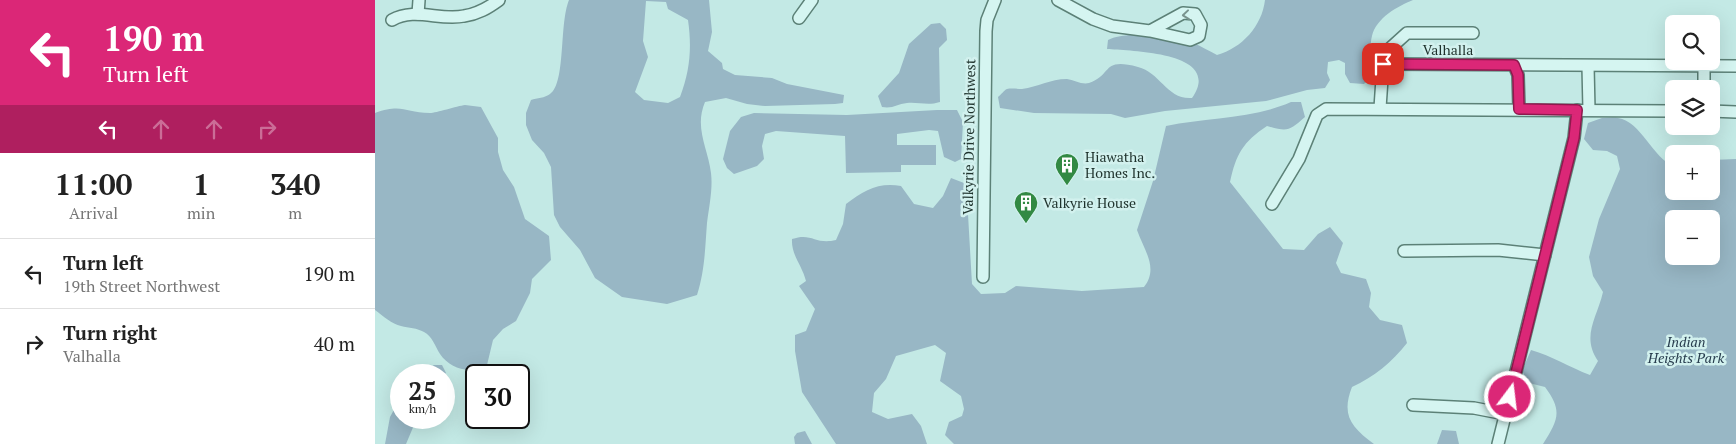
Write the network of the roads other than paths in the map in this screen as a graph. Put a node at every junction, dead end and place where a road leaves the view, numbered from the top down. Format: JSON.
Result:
{"nodes":[{"id":1,"x":419,"y":0,"type":"edge"},
{"id":2,"x":499,"y":0,"type":"edge"},
{"id":3,"x":812,"y":0,"type":"edge"},
{"id":4,"x":995,"y":0,"type":"edge"},
{"id":5,"x":1058,"y":0,"type":"edge"},
{"id":6,"x":418,"y":14,"type":"junction"},
{"id":7,"x":799,"y":18,"type":"dead end"},
{"id":8,"x":392,"y":20,"type":"dead end"},
{"id":9,"x":1150,"y":31,"type":"dead end"},
{"id":10,"x":1473,"y":33,"type":"dead end"},
{"id":11,"x":1383,"y":64,"type":"junction"},
{"id":12,"x":1514,"y":65,"type":"junction"},
{"id":13,"x":1588,"y":66,"type":"junction"},
{"id":14,"x":1665,"y":66,"type":"edge"},
{"id":15,"x":1720,"y":66,"type":"edge"},
{"id":16,"x":1736,"y":66,"type":"edge"},
{"id":17,"x":1379,"y":108,"type":"junction"},
{"id":18,"x":1519,"y":109,"type":"junction"},
{"id":19,"x":1583,"y":110,"type":"junction"},
{"id":20,"x":1665,"y":111,"type":"edge"},
{"id":21,"x":1720,"y":112,"type":"edge"},
{"id":22,"x":1736,"y":112,"type":"edge"},
{"id":23,"x":1272,"y":204,"type":"dead end"},
{"id":24,"x":1404,"y":251,"type":"dead end"},
{"id":25,"x":1545,"y":255,"type":"junction"},
{"id":26,"x":983,"y":277,"type":"dead end"},
{"id":27,"x":1413,"y":406,"type":"dead end"},
{"id":28,"x":1505,"y":414,"type":"junction"},
{"id":29,"x":1498,"y":444,"type":"edge"}],
"edges":[{"from":1,"to":6,"type":"street"},
{"from":2,"to":6,"type":"street"},
{"from":3,"to":7,"type":"street"},
{"from":4,"to":26,"type":"street","name":"Valkyrie Drive Northwest"},
{"from":5,"to":9,"type":"street"},
{"from":6,"to":8,"type":"street"},
{"from":10,"to":11,"type":"street","name":"Valhalla"},
{"from":11,"to":12,"type":"street","name":"Valhalla"},
{"from":11,"to":17,"type":"street","name":"Valhalla"},
{"from":12,"to":13,"type":"street","name":"Valhalla"},
{"from":12,"to":18,"type":"street"},
{"from":13,"to":14,"type":"street","name":"Valhalla"},
{"from":13,"to":19,"type":"street"},
{"from":15,"to":16,"type":"street","name":"Valhalla"},
{"from":17,"to":18,"type":"street"},
{"from":17,"to":23,"type":"street"},
{"from":18,"to":19,"type":"street"},
{"from":19,"to":20,"type":"street"},
{"from":19,"to":25,"type":"street"},
{"from":21,"to":22,"type":"street"},
{"from":24,"to":25,"type":"street"},
{"from":25,"to":28,"type":"street"},
{"from":27,"to":28,"type":"street"},
{"from":28,"to":29,"type":"street"}]}
